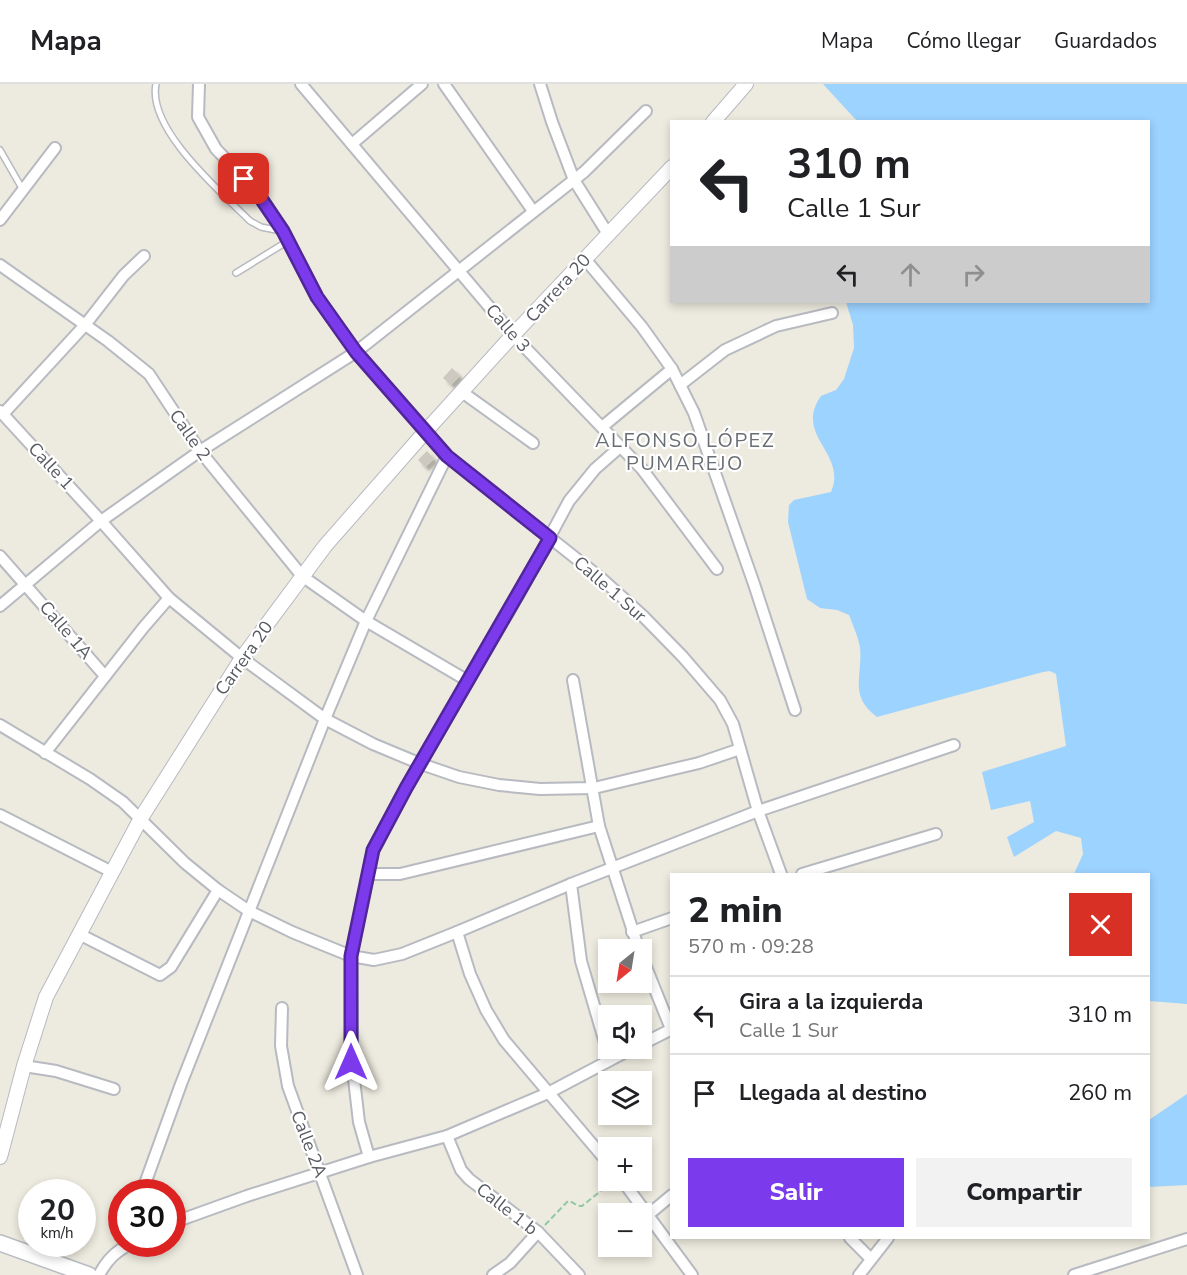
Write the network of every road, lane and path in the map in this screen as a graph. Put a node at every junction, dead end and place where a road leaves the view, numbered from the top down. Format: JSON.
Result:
{"nodes":[{"id":1,"x":156,"y":84,"type":"edge"},
{"id":2,"x":199,"y":84,"type":"edge"},
{"id":3,"x":301,"y":84,"type":"edge"},
{"id":4,"x":422,"y":84,"type":"edge"},
{"id":5,"x":444,"y":84,"type":"edge"},
{"id":6,"x":540,"y":84,"type":"edge"},
{"id":7,"x":746,"y":84,"type":"edge"},
{"id":8,"x":646,"y":111,"type":"dead end"},
{"id":9,"x":715,"y":120,"type":"edge"},
{"id":10,"x":352,"y":144,"type":"junction"},
{"id":11,"x":55,"y":148,"type":"dead end"},
{"id":12,"x":0,"y":150,"type":"edge"},
{"id":13,"x":670,"y":169,"type":"edge"},
{"id":14,"x":574,"y":180,"type":"junction"},
{"id":15,"x":23,"y":190,"type":"junction"},
{"id":16,"x":533,"y":211,"type":"junction"},
{"id":17,"x":1,"y":216,"type":"edge"},
{"id":18,"x":608,"y":234,"type":"junction"},
{"id":19,"x":285,"y":236,"type":"junction"},
{"id":20,"x":144,"y":256,"type":"dead end"},
{"id":21,"x":585,"y":259,"type":"junction"},
{"id":22,"x":0,"y":265,"type":"edge"},
{"id":23,"x":460,"y":272,"type":"junction"},
{"id":24,"x":236,"y":273,"type":"dead end"},
{"id":25,"x":832,"y":313,"type":"dead end"},
{"id":26,"x":85,"y":325,"type":"junction"},
{"id":27,"x":513,"y":335,"type":"junction"},
{"id":28,"x":356,"y":352,"type":"junction"},
{"id":29,"x":672,"y":369,"type":"junction"},
{"id":30,"x":680,"y":386,"type":"junction"},
{"id":31,"x":462,"y":392,"type":"junction"},
{"id":32,"x":1,"y":413,"type":"edge"},
{"id":33,"x":602,"y":427,"type":"junction"},
{"id":34,"x":425,"y":432,"type":"junction"},
{"id":35,"x":533,"y":443,"type":"dead end"},
{"id":36,"x":620,"y":447,"type":"junction"},
{"id":37,"x":200,"y":451,"type":"junction"},
{"id":38,"x":447,"y":456,"type":"junction"},
{"id":39,"x":101,"y":520,"type":"junction"},
{"id":40,"x":550,"y":538,"type":"junction"},
{"id":41,"x":0,"y":555,"type":"edge"},
{"id":42,"x":717,"y":569,"type":"dead end"},
{"id":43,"x":302,"y":576,"type":"junction"},
{"id":44,"x":27,"y":584,"type":"junction"},
{"id":45,"x":169,"y":598,"type":"junction"},
{"id":46,"x":0,"y":606,"type":"edge"},
{"id":47,"x":366,"y":621,"type":"junction"},
{"id":48,"x":242,"y":658,"type":"junction"},
{"id":49,"x":105,"y":676,"type":"junction"},
{"id":50,"x":573,"y":680,"type":"dead end"},
{"id":51,"x":468,"y":681,"type":"junction"},
{"id":52,"x":795,"y":710,"type":"dead end"},
{"id":53,"x":324,"y":719,"type":"junction"},
{"id":54,"x":0,"y":725,"type":"edge"},
{"id":55,"x":954,"y":745,"type":"dead end"},
{"id":56,"x":740,"y":749,"type":"junction"},
{"id":57,"x":45,"y":753,"type":"junction"},
{"id":58,"x":421,"y":764,"type":"junction"},
{"id":59,"x":594,"y":788,"type":"junction"},
{"id":60,"x":758,"y":811,"type":"junction"},
{"id":61,"x":0,"y":815,"type":"edge"},
{"id":62,"x":141,"y":818,"type":"junction"},
{"id":63,"x":599,"y":826,"type":"junction"},
{"id":64,"x":936,"y":834,"type":"dead end"},
{"id":65,"x":614,"y":868,"type":"junction"},
{"id":66,"x":112,"y":872,"type":"junction"},
{"id":67,"x":780,"y":873,"type":"edge"},
{"id":68,"x":805,"y":873,"type":"edge"},
{"id":69,"x":369,"y":874,"type":"junction"},
{"id":70,"x":571,"y":884,"type":"junction"},
{"id":71,"x":218,"y":890,"type":"junction"},
{"id":72,"x":249,"y":911,"type":"junction"},
{"id":73,"x":670,"y":919,"type":"edge"},
{"id":74,"x":457,"y":932,"type":"junction"},
{"id":75,"x":632,"y":932,"type":"junction"},
{"id":76,"x":80,"y":934,"type":"junction"},
{"id":77,"x":635,"y":939,"type":"edge"},
{"id":78,"x":351,"y":956,"type":"junction"},
{"id":79,"x":652,"y":982,"type":"edge"},
{"id":80,"x":282,"y":1008,"type":"dead end"},
{"id":81,"x":670,"y":1027,"type":"edge"},
{"id":82,"x":670,"y":1030,"type":"edge"},
{"id":83,"x":652,"y":1039,"type":"edge"},
{"id":84,"x":610,"y":1060,"type":"joint"},
{"id":85,"x":24,"y":1066,"type":"junction"},
{"id":86,"x":114,"y":1089,"type":"dead end"},
{"id":87,"x":548,"y":1093,"type":"junction"},
{"id":88,"x":447,"y":1136,"type":"junction"},
{"id":89,"x":598,"y":1151,"type":"edge"},
{"id":90,"x":0,"y":1157,"type":"edge"},
{"id":91,"x":369,"y":1157,"type":"junction"},
{"id":92,"x":321,"y":1173,"type":"junction"},
{"id":93,"x":147,"y":1179,"type":"edge"},
{"id":94,"x":601,"y":1191,"type":"edge"},
{"id":95,"x":670,"y":1197,"type":"edge"},
{"id":96,"x":652,"y":1212,"type":"edge"},
{"id":97,"x":186,"y":1218,"type":"edge"},
{"id":98,"x":652,"y":1220,"type":"edge"},
{"id":99,"x":538,"y":1232,"type":"junction"},
{"id":100,"x":851,"y":1239,"type":"edge"},
{"id":101,"x":887,"y":1239,"type":"edge"},
{"id":102,"x":1187,"y":1239,"type":"edge"},
{"id":103,"x":0,"y":1243,"type":"edge"},
{"id":104,"x":111,"y":1257,"type":"edge"},
{"id":105,"x":871,"y":1259,"type":"junction"},
{"id":106,"x":89,"y":1275,"type":"edge"},
{"id":107,"x":99,"y":1275,"type":"edge"},
{"id":108,"x":357,"y":1275,"type":"edge"},
{"id":109,"x":493,"y":1275,"type":"edge"},
{"id":110,"x":579,"y":1275,"type":"edge"},
{"id":111,"x":692,"y":1275,"type":"edge"},
{"id":112,"x":859,"y":1275,"type":"edge"},
{"id":113,"x":1074,"y":1275,"type":"edge"}],
"edges":[{"from":1,"to":19,"type":"lane"},
{"from":2,"to":19,"type":"street","name":"Calle 1 Sur"},
{"from":3,"to":10,"type":"street","name":"Calle 3"},
{"from":4,"to":10,"type":"street"},
{"from":5,"to":16,"type":"street"},
{"from":6,"to":14,"type":"street"},
{"from":7,"to":9,"type":"street"},
{"from":8,"to":14,"type":"street"},
{"from":10,"to":23,"type":"street","name":"Calle 3"},
{"from":11,"to":15,"type":"street"},
{"from":12,"to":15,"type":"lane"},
{"from":13,"to":18,"type":"street","name":"Carrera 20"},
{"from":14,"to":16,"type":"street"},
{"from":14,"to":18,"type":"street"},
{"from":15,"to":17,"type":"street"},
{"from":16,"to":23,"type":"street"},
{"from":18,"to":21,"type":"street","name":"Carrera 20"},
{"from":19,"to":24,"type":"lane"},
{"from":19,"to":28,"type":"street","name":"Calle 1 Sur"},
{"from":20,"to":26,"type":"street"},
{"from":21,"to":27,"type":"street","name":"Carrera 20"},
{"from":21,"to":29,"type":"street"},
{"from":22,"to":26,"type":"street","name":"Calle 2"},
{"from":23,"to":27,"type":"street","name":"Calle 3"},
{"from":23,"to":28,"type":"street"},
{"from":25,"to":30,"type":"street"},
{"from":26,"to":32,"type":"street"},
{"from":26,"to":37,"type":"street","name":"Calle 2"},
{"from":27,"to":31,"type":"street","name":"Carrera 20"},
{"from":27,"to":33,"type":"street","name":"Calle 3"},
{"from":28,"to":34,"type":"street","name":"Calle 1 Sur"},
{"from":28,"to":37,"type":"street"},
{"from":29,"to":30,"type":"street"},
{"from":29,"to":33,"type":"street"},
{"from":30,"to":52,"type":"street"},
{"from":31,"to":34,"type":"street","name":"Carrera 20"},
{"from":31,"to":35,"type":"street"},
{"from":32,"to":39,"type":"street","name":"Calle 1"},
{"from":33,"to":36,"type":"street","name":"Calle 3"},
{"from":34,"to":38,"type":"street","name":"Calle 1 Sur"},
{"from":34,"to":43,"type":"street","name":"Carrera 20"},
{"from":36,"to":40,"type":"street"},
{"from":36,"to":42,"type":"street","name":"Calle 3"},
{"from":37,"to":39,"type":"street"},
{"from":37,"to":43,"type":"street","name":"Calle 2"},
{"from":38,"to":40,"type":"street","name":"Calle 1 Sur"},
{"from":38,"to":47,"type":"street"},
{"from":39,"to":44,"type":"street"},
{"from":39,"to":45,"type":"street","name":"Calle 1"},
{"from":40,"to":51,"type":"street"},
{"from":40,"to":56,"type":"street","name":"Calle 1 Sur"},
{"from":41,"to":44,"type":"street","name":"Calle 1A"},
{"from":43,"to":47,"type":"street","name":"Calle 2"},
{"from":43,"to":48,"type":"street","name":"Carrera 20"},
{"from":44,"to":46,"type":"street"},
{"from":44,"to":49,"type":"street","name":"Calle 1A"},
{"from":45,"to":48,"type":"street","name":"Calle 1"},
{"from":45,"to":49,"type":"street"},
{"from":47,"to":51,"type":"street","name":"Calle 2"},
{"from":47,"to":53,"type":"street"},
{"from":48,"to":53,"type":"street","name":"Calle 1"},
{"from":48,"to":62,"type":"street","name":"Carrera 20"},
{"from":49,"to":57,"type":"street"},
{"from":50,"to":59,"type":"street"},
{"from":51,"to":58,"type":"street"},
{"from":53,"to":58,"type":"street","name":"Calle 1"},
{"from":53,"to":72,"type":"street"},
{"from":54,"to":57,"type":"street"},
{"from":55,"to":60,"type":"street"},
{"from":56,"to":59,"type":"street","name":"Calle 1"},
{"from":56,"to":60,"type":"street","name":"Calle 1 Sur"},
{"from":57,"to":62,"type":"street"},
{"from":58,"to":59,"type":"street","name":"Calle 1"},
{"from":58,"to":69,"type":"street"},
{"from":59,"to":63,"type":"street"},
{"from":60,"to":65,"type":"street"},
{"from":60,"to":67,"type":"street","name":"Calle 1 Sur"},
{"from":61,"to":66,"type":"street"},
{"from":62,"to":66,"type":"street","name":"Carrera 20"},
{"from":62,"to":71,"type":"street"},
{"from":63,"to":65,"type":"street"},
{"from":63,"to":69,"type":"street"},
{"from":64,"to":68,"type":"street"},
{"from":65,"to":70,"type":"street"},
{"from":65,"to":75,"type":"street"},
{"from":66,"to":76,"type":"street","name":"Carrera 20"},
{"from":69,"to":78,"type":"street"},
{"from":70,"to":74,"type":"street"},
{"from":70,"to":84,"type":"street"},
{"from":71,"to":72,"type":"street"},
{"from":71,"to":76,"type":"street"},
{"from":72,"to":78,"type":"street"},
{"from":72,"to":93,"type":"street"},
{"from":73,"to":75,"type":"street"},
{"from":74,"to":78,"type":"street"},
{"from":74,"to":87,"type":"street"},
{"from":75,"to":77,"type":"street"},
{"from":76,"to":85,"type":"street","name":"Carrera 20"},
{"from":78,"to":91,"type":"street"},
{"from":79,"to":81,"type":"street"},
{"from":80,"to":92,"type":"street","name":"Calle 2A"},
{"from":82,"to":83,"type":"street"},
{"from":84,"to":87,"type":"street"},
{"from":85,"to":86,"type":"street"},
{"from":85,"to":90,"type":"street","name":"Carrera 20"},
{"from":87,"to":88,"type":"street"},
{"from":87,"to":89,"type":"street"},
{"from":88,"to":91,"type":"street"},
{"from":88,"to":99,"type":"street","name":"Calle 1 b"},
{"from":91,"to":92,"type":"street"},
{"from":92,"to":97,"type":"street"},
{"from":92,"to":108,"type":"street","name":"Calle 2A"},
{"from":94,"to":99,"type":"path"},
{"from":95,"to":96,"type":"street"},
{"from":98,"to":111,"type":"street"},
{"from":99,"to":109,"type":"street"},
{"from":99,"to":110,"type":"street","name":"Calle 1 b"},
{"from":100,"to":105,"type":"street"},
{"from":101,"to":105,"type":"street"},
{"from":102,"to":113,"type":"street"},
{"from":103,"to":106,"type":"main road"},
{"from":104,"to":107,"type":"street"},
{"from":105,"to":112,"type":"street"}]}
